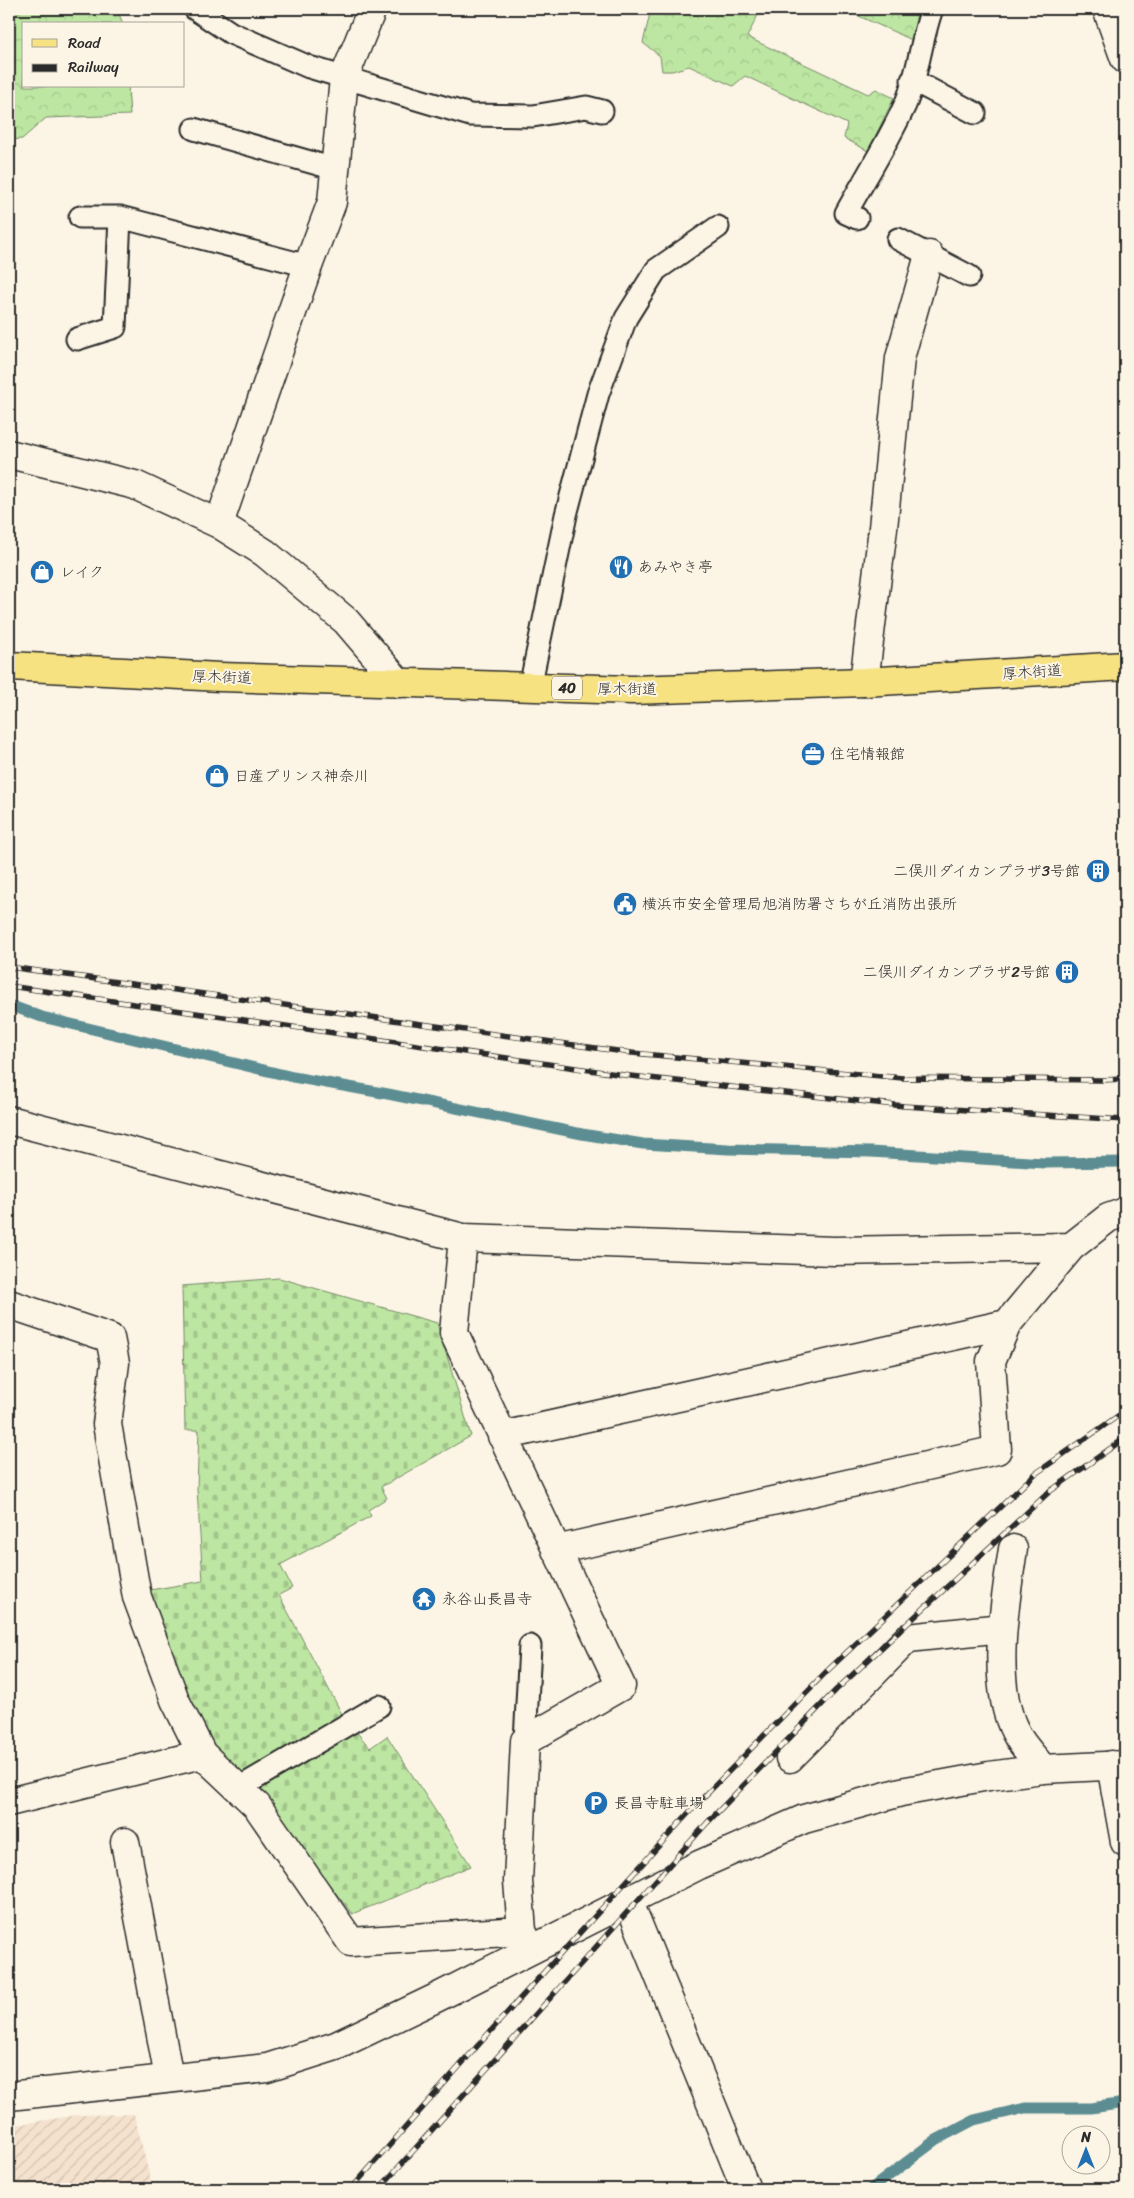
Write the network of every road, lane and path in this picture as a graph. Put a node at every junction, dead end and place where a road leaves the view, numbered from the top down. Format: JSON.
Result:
{"nodes":[{"id":1,"x":195,"y":9,"type":"edge"},
{"id":2,"x":372,"y":9,"type":"edge"},
{"id":3,"x":932,"y":9,"type":"edge"},
{"id":4,"x":1108,"y":9,"type":"edge"},
{"id":5,"x":1125,"y":59,"type":"edge"},
{"id":6,"x":344,"y":78,"type":"junction"},
{"id":7,"x":912,"y":80,"type":"junction"},
{"id":8,"x":602,"y":111,"type":"dead end"},
{"id":9,"x":975,"y":113,"type":"dead end"},
{"id":10,"x":194,"y":130,"type":"dead end"},
{"id":11,"x":335,"y":169,"type":"junction"},
{"id":12,"x":120,"y":217,"type":"junction"},
{"id":13,"x":80,"y":218,"type":"dead end"},
{"id":14,"x":857,"y":218,"type":"dead end"},
{"id":15,"x":718,"y":227,"type":"dead end"},
{"id":16,"x":898,"y":239,"type":"dead end"},
{"id":17,"x":929,"y":255,"type":"junction"},
{"id":18,"x":308,"y":266,"type":"junction"},
{"id":19,"x":970,"y":276,"type":"dead end"},
{"id":20,"x":76,"y":339,"type":"dead end"},
{"id":21,"x":9,"y":454,"type":"edge"},
{"id":22,"x":219,"y":524,"type":"junction"},
{"id":23,"x":9,"y":666,"type":"edge"},
{"id":24,"x":1125,"y":666,"type":"edge"},
{"id":25,"x":864,"y":682,"type":"junction"},
{"id":26,"x":399,"y":683,"type":"junction"},
{"id":27,"x":530,"y":687,"type":"junction"},
{"id":28,"x":9,"y":1120,"type":"edge"},
{"id":29,"x":1125,"y":1212,"type":"edge"},
{"id":30,"x":463,"y":1238,"type":"junction"},
{"id":31,"x":1070,"y":1247,"type":"junction"},
{"id":32,"x":9,"y":1304,"type":"edge"},
{"id":33,"x":1007,"y":1324,"type":"junction"},
{"id":34,"x":502,"y":1436,"type":"junction"},
{"id":35,"x":1013,"y":1548,"type":"dead end"},
{"id":36,"x":556,"y":1550,"type":"junction"},
{"id":37,"x":1002,"y":1628,"type":"junction"},
{"id":38,"x":530,"y":1646,"type":"dead end"},
{"id":39,"x":379,"y":1706,"type":"dead end"},
{"id":40,"x":525,"y":1741,"type":"junction"},
{"id":41,"x":202,"y":1754,"type":"junction"},
{"id":42,"x":790,"y":1758,"type":"dead end"},
{"id":43,"x":1118,"y":1765,"type":"edge"},
{"id":44,"x":1044,"y":1769,"type":"junction"},
{"id":45,"x":239,"y":1788,"type":"junction"},
{"id":46,"x":9,"y":1802,"type":"edge"},
{"id":47,"x":125,"y":1842,"type":"dead end"},
{"id":48,"x":1125,"y":1842,"type":"edge"},
{"id":49,"x":628,"y":1900,"type":"junction"},
{"id":50,"x":527,"y":1940,"type":"junction"},
{"id":51,"x":169,"y":2078,"type":"junction"},
{"id":52,"x":9,"y":2096,"type":"edge"},
{"id":53,"x":746,"y":2189,"type":"edge"}],
"edges":[{"from":1,"to":6,"type":"lane"},
{"from":2,"to":6,"type":"street"},
{"from":3,"to":7,"type":"lane"},
{"from":4,"to":5,"type":"street"},
{"from":6,"to":8,"type":"lane"},
{"from":6,"to":11,"type":"street"},
{"from":7,"to":9,"type":"lane"},
{"from":7,"to":14,"type":"lane"},
{"from":10,"to":11,"type":"lane"},
{"from":11,"to":18,"type":"street"},
{"from":12,"to":13,"type":"lane"},
{"from":12,"to":18,"type":"lane"},
{"from":12,"to":20,"type":"lane"},
{"from":15,"to":27,"type":"lane"},
{"from":16,"to":17,"type":"lane"},
{"from":17,"to":19,"type":"lane"},
{"from":17,"to":25,"type":"street"},
{"from":18,"to":22,"type":"street"},
{"from":21,"to":22,"type":"street"},
{"from":22,"to":26,"type":"street"},
{"from":23,"to":26,"type":"main road","name":"厚木街道","number":"40"},
{"from":24,"to":25,"type":"main road","name":"厚木街道","number":"40"},
{"from":25,"to":27,"type":"main road","name":"厚木街道","number":"40"},
{"from":26,"to":27,"type":"main road","name":"厚木街道","number":"40"},
{"from":28,"to":30,"type":"street"},
{"from":29,"to":31,"type":"street"},
{"from":30,"to":31,"type":"street"},
{"from":30,"to":34,"type":"street"},
{"from":31,"to":33,"type":"street"},
{"from":32,"to":41,"type":"street"},
{"from":33,"to":34,"type":"street"},
{"from":33,"to":36,"type":"street"},
{"from":34,"to":36,"type":"street"},
{"from":35,"to":37,"type":"street"},
{"from":36,"to":40,"type":"street"},
{"from":37,"to":42,"type":"street"},
{"from":37,"to":44,"type":"street"},
{"from":38,"to":40,"type":"lane"},
{"from":39,"to":45,"type":"lane"},
{"from":40,"to":50,"type":"street"},
{"from":41,"to":45,"type":"street"},
{"from":41,"to":46,"type":"street"},
{"from":43,"to":44,"type":"street"},
{"from":43,"to":48,"type":"street"},
{"from":44,"to":49,"type":"street"},
{"from":45,"to":50,"type":"street"},
{"from":47,"to":51,"type":"street"},
{"from":49,"to":50,"type":"street"},
{"from":49,"to":53,"type":"street"},
{"from":50,"to":51,"type":"street"},
{"from":51,"to":52,"type":"street"}]}
